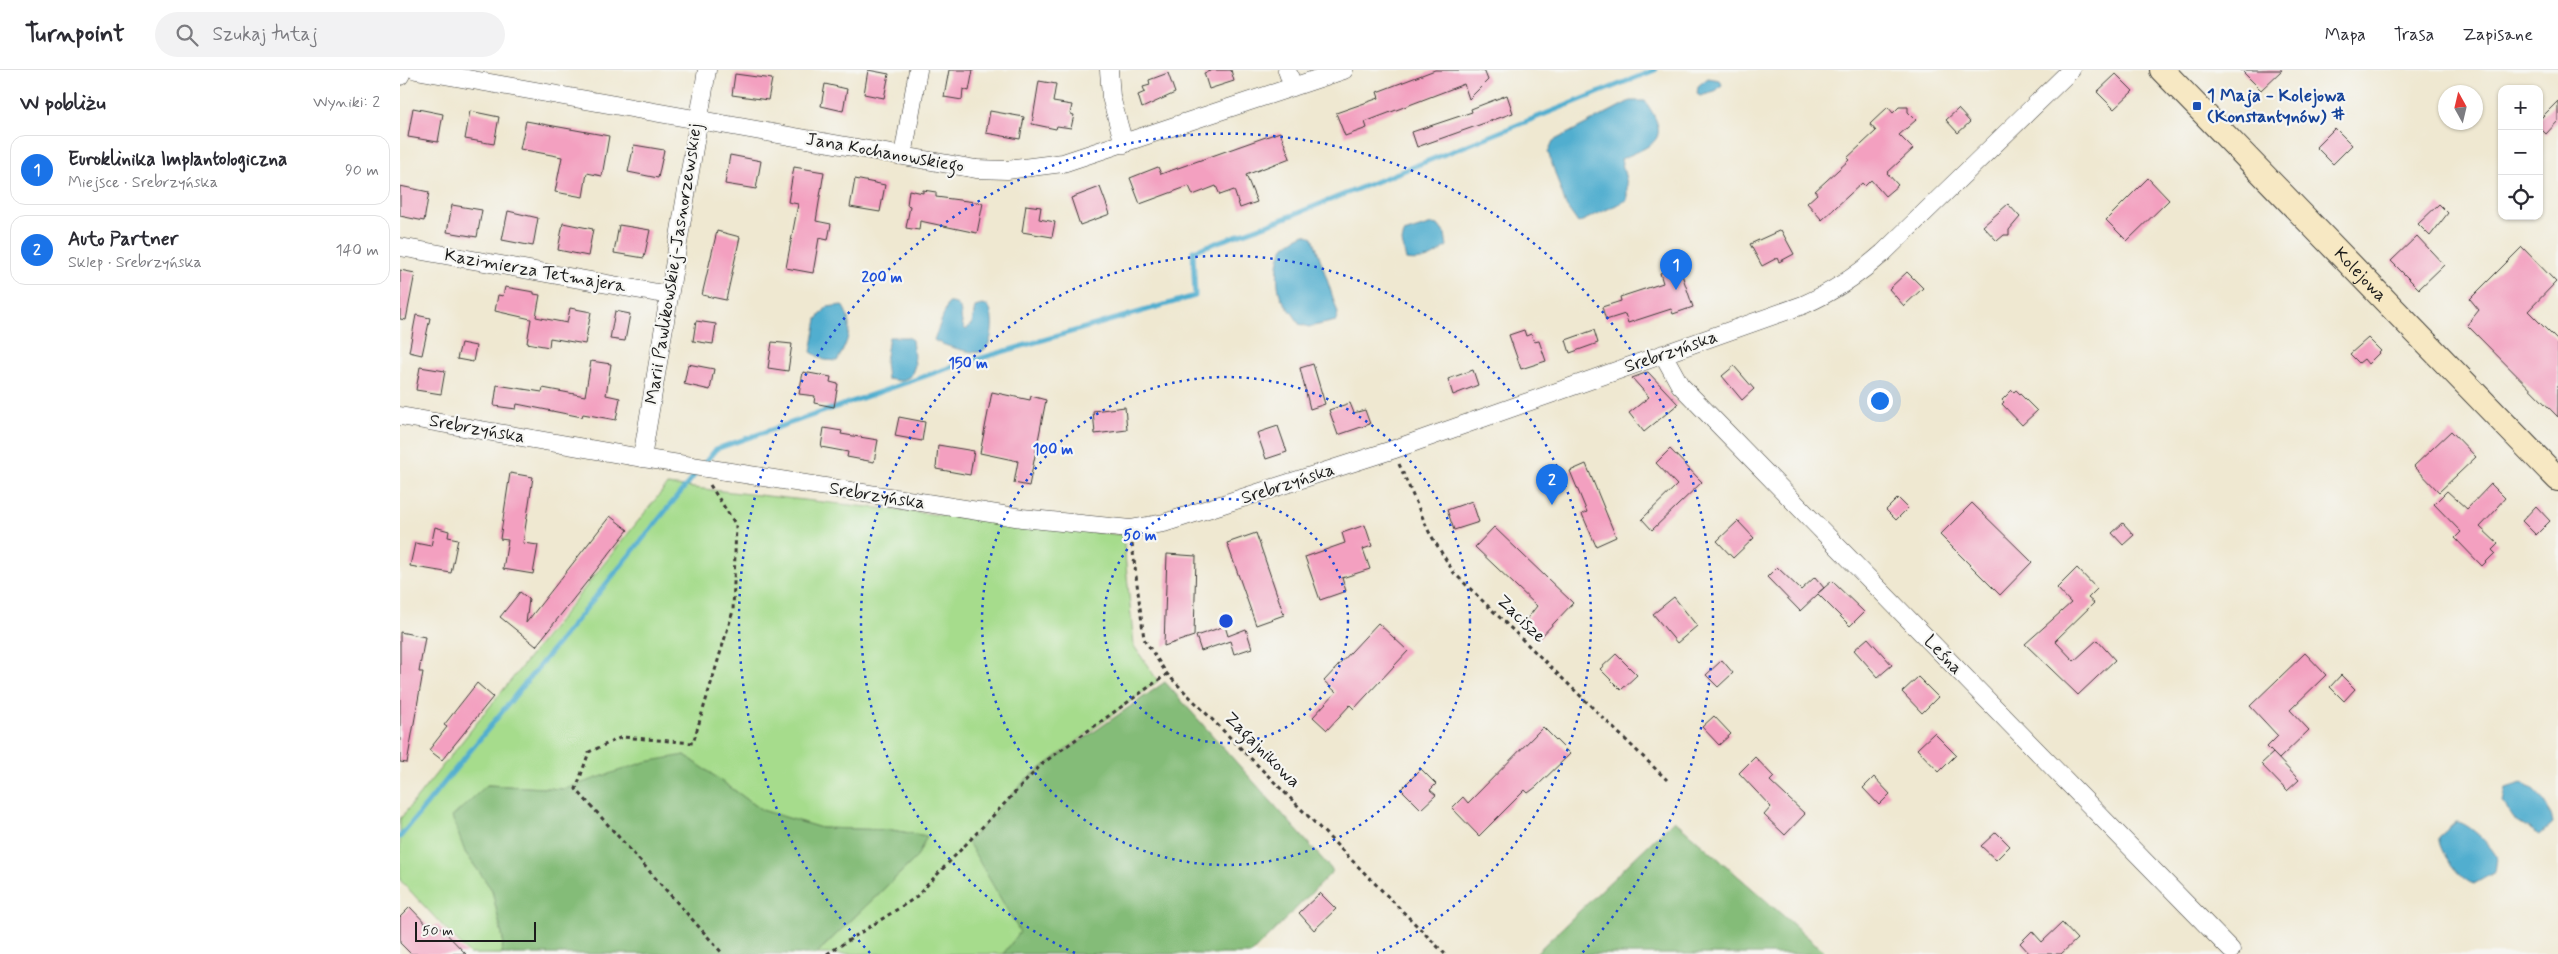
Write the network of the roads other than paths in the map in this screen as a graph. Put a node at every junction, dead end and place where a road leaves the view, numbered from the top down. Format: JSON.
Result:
{"nodes":[{"id":1,"x":403,"y":70,"type":"edge"},
{"id":2,"x":416,"y":70,"type":"edge"},
{"id":3,"x":707,"y":70,"type":"edge"},
{"id":4,"x":918,"y":70,"type":"edge"},
{"id":5,"x":1109,"y":70,"type":"edge"},
{"id":6,"x":1287,"y":70,"type":"edge"},
{"id":7,"x":1344,"y":70,"type":"edge"},
{"id":8,"x":2071,"y":70,"type":"edge"},
{"id":9,"x":2162,"y":70,"type":"edge"},
{"id":10,"x":400,"y":76,"type":"edge"},
{"id":11,"x":1293,"y":87,"type":"junction"},
{"id":12,"x":698,"y":120,"type":"junction"},
{"id":13,"x":1124,"y":144,"type":"junction"},
{"id":14,"x":903,"y":156,"type":"junction"},
{"id":15,"x":400,"y":247,"type":"edge"},
{"id":16,"x":669,"y":295,"type":"junction"},
{"id":17,"x":1663,"y":354,"type":"junction"},
{"id":18,"x":400,"y":416,"type":"edge"},
{"id":19,"x":642,"y":458,"type":"junction"},
{"id":20,"x":2558,"y":479,"type":"edge"},
{"id":21,"x":2231,"y":950,"type":"dead end"}],
"edges":[{"from":1,"to":10,"type":"street"},
{"from":2,"to":12,"type":"street","name":"Jana Kochanowskiego"},
{"from":3,"to":12,"type":"street","name":"Marii Pawlikowskiej-Jasnorzewskiej"},
{"from":4,"to":14,"type":"street"},
{"from":5,"to":13,"type":"street"},
{"from":6,"to":11,"type":"street"},
{"from":7,"to":11,"type":"street","name":"Jana Kochanowskiego"},
{"from":8,"to":17,"type":"street","name":"Srebrzyńska"},
{"from":9,"to":20,"type":"street","name":"Kolejowa"},
{"from":11,"to":13,"type":"street","name":"Jana Kochanowskiego"},
{"from":12,"to":14,"type":"street","name":"Jana Kochanowskiego"},
{"from":12,"to":16,"type":"street","name":"Marii Pawlikowskiej-Jasnorzewskiej"},
{"from":13,"to":14,"type":"street","name":"Jana Kochanowskiego"},
{"from":15,"to":16,"type":"street","name":"Kazimierza Tetmajera"},
{"from":16,"to":19,"type":"street","name":"Marii Pawlikowskiej-Jasnorzewskiej"},
{"from":17,"to":19,"type":"street","name":"Srebrzyńska"},
{"from":17,"to":21,"type":"street","name":"Leśna"},
{"from":18,"to":19,"type":"street","name":"Srebrzyńska"}]}
